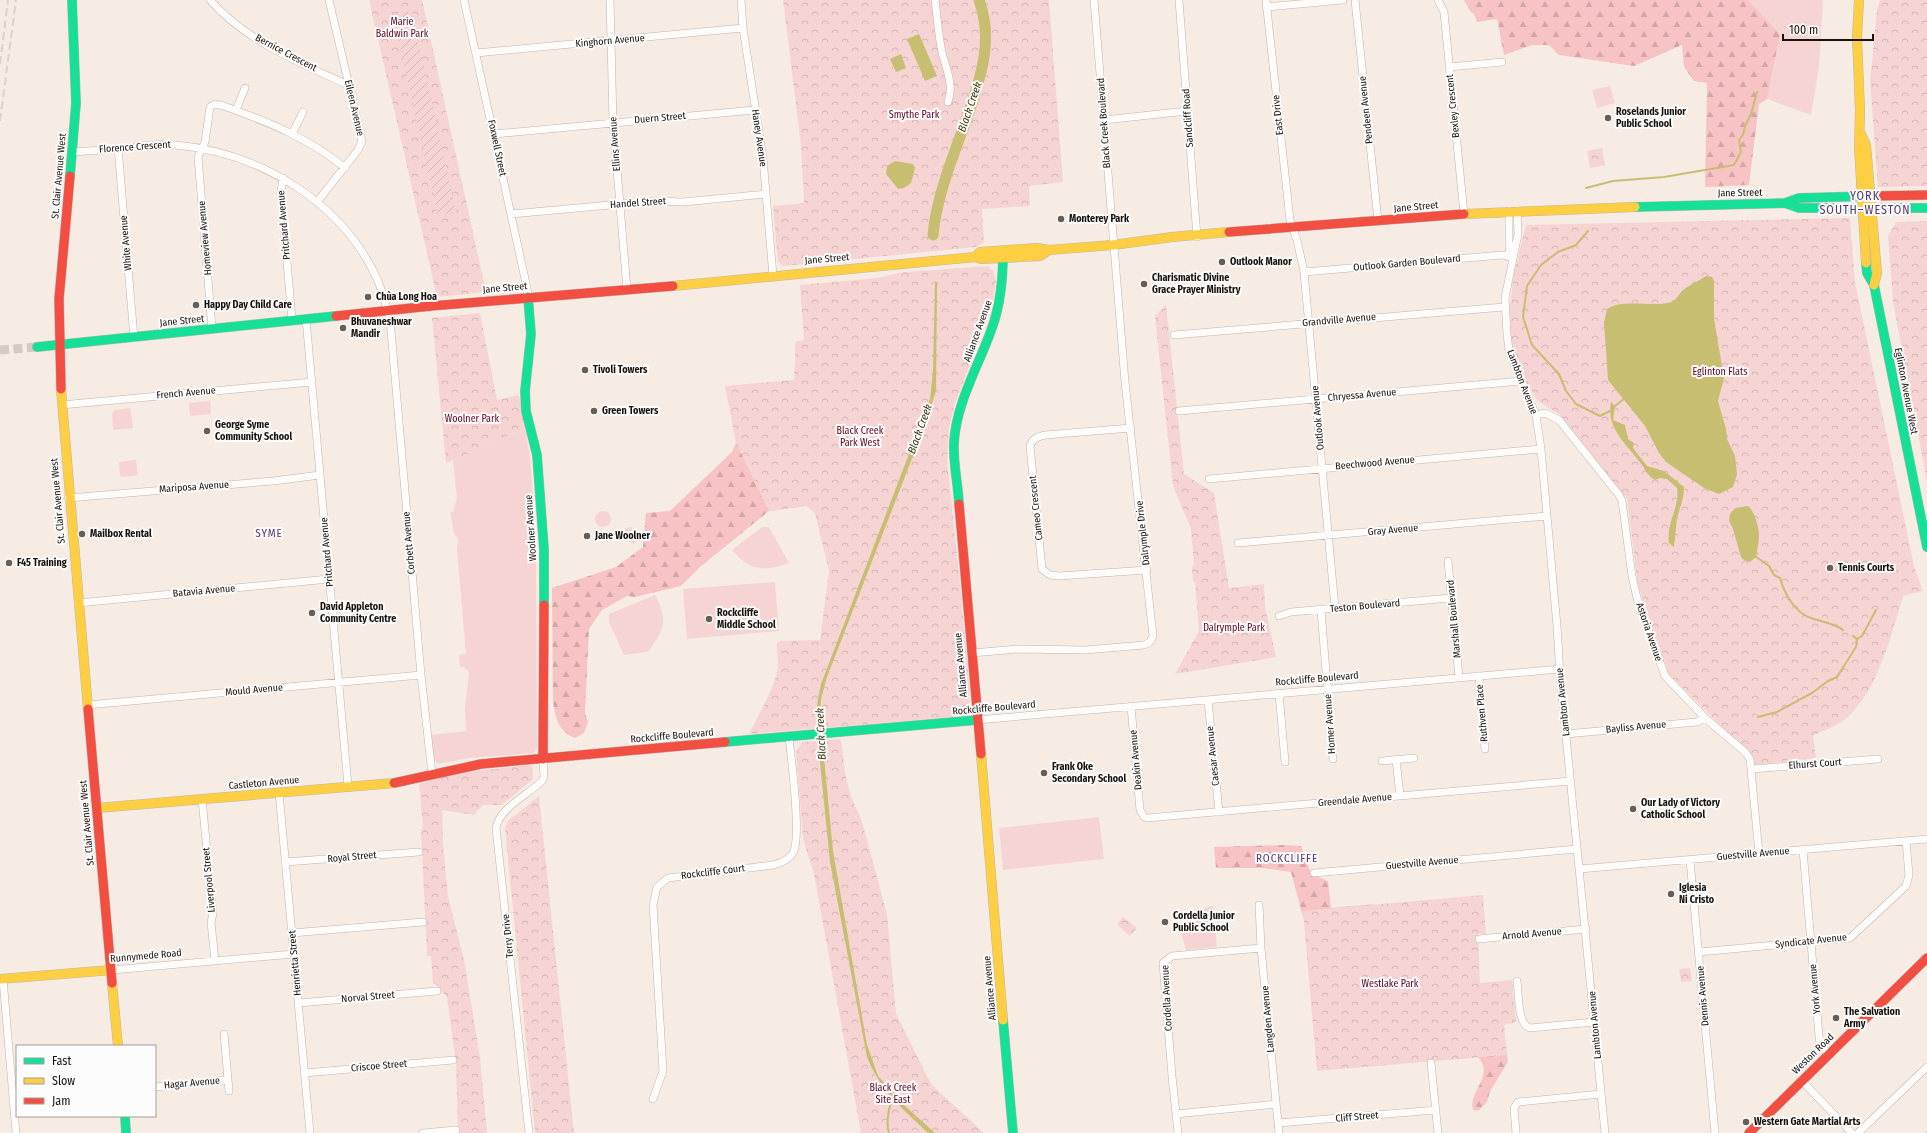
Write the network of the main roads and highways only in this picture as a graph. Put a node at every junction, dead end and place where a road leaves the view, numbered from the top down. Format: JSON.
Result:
{"nodes":[{"id":1,"x":72,"y":0,"type":"edge"},
{"id":2,"x":1859,"y":0,"type":"edge"},
{"id":3,"x":1927,"y":195,"type":"edge"},
{"id":4,"x":1866,"y":196,"type":"junction"},
{"id":5,"x":1785,"y":203,"type":"junction"},
{"id":6,"x":1862,"y":208,"type":"junction"},
{"id":7,"x":1872,"y":208,"type":"junction"},
{"id":8,"x":1927,"y":208,"type":"edge"},
{"id":9,"x":1003,"y":254,"type":"junction"},
{"id":10,"x":1874,"y":285,"type":"junction"},
{"id":11,"x":528,"y":297,"type":"junction"},
{"id":12,"x":59,"y":346,"type":"junction"},
{"id":13,"x":37,"y":347,"type":"tunnel mouth"},
{"id":14,"x":1927,"y":547,"type":"edge"},
{"id":15,"x":977,"y":720,"type":"junction"},
{"id":16,"x":543,"y":759,"type":"junction"},
{"id":17,"x":432,"y":774,"type":"joint"},
{"id":18,"x":97,"y":808,"type":"junction"},
{"id":19,"x":1927,"y":958,"type":"edge"},
{"id":20,"x":112,"y":970,"type":"junction"},
{"id":21,"x":1,"y":979,"type":"edge"},
{"id":22,"x":118,"y":1045,"type":"edge"},
{"id":23,"x":125,"y":1117,"type":"edge"},
{"id":24,"x":126,"y":1133,"type":"edge"},
{"id":25,"x":1013,"y":1133,"type":"edge"},
{"id":26,"x":1749,"y":1133,"type":"edge"}],
"edges":[{"from":1,"to":12,"type":"main road","name":"St. Clair Avenue West"},
{"from":2,"to":4,"type":"main road","name":"Eglinton Avenue West"},
{"from":3,"to":4,"type":"main road","name":"Jane Street"},
{"from":4,"to":5,"type":"main road","name":"Jane Street"},
{"from":4,"to":6,"type":"main road","name":"Eglinton Avenue West"},
{"from":4,"to":7,"type":"main road","name":"Eglinton Avenue West"},
{"from":5,"to":6,"type":"main road","name":"Jane Street"},
{"from":5,"to":9,"type":"main road","name":"Jane Street"},
{"from":6,"to":7,"type":"main road","name":"Jane Street"},
{"from":6,"to":10,"type":"main road","name":"Eglinton Avenue West"},
{"from":7,"to":8,"type":"main road","name":"Jane Street"},
{"from":7,"to":10,"type":"main road","name":"Eglinton Avenue West"},
{"from":9,"to":11,"type":"main road","name":"Jane Street"},
{"from":9,"to":15,"type":"main road","name":"Alliance Avenue"},
{"from":10,"to":14,"type":"main road","name":"Eglinton Avenue West"},
{"from":11,"to":12,"type":"main road","name":"Jane Street"},
{"from":11,"to":16,"type":"main road","name":"Woolner Avenue"},
{"from":12,"to":13,"type":"main road","name":"Jane Street"},
{"from":12,"to":18,"type":"main road","name":"St. Clair Avenue West"},
{"from":15,"to":16,"type":"main road","name":"Rockcliffe Boulevard"},
{"from":15,"to":25,"type":"main road","name":"Alliance Avenue"},
{"from":16,"to":17,"type":"main road","name":"Rockcliffe Boulevard"},
{"from":17,"to":18,"type":"main road","name":"Castleton Avenue"},
{"from":18,"to":20,"type":"main road","name":"St. Clair Avenue West"},
{"from":19,"to":26,"type":"main road","name":"Weston Road"},
{"from":20,"to":21,"type":"main road","name":"Runnymede Road"},
{"from":20,"to":22,"type":"main road","name":"St. Clair Avenue West"},
{"from":23,"to":24,"type":"main road"}]}
